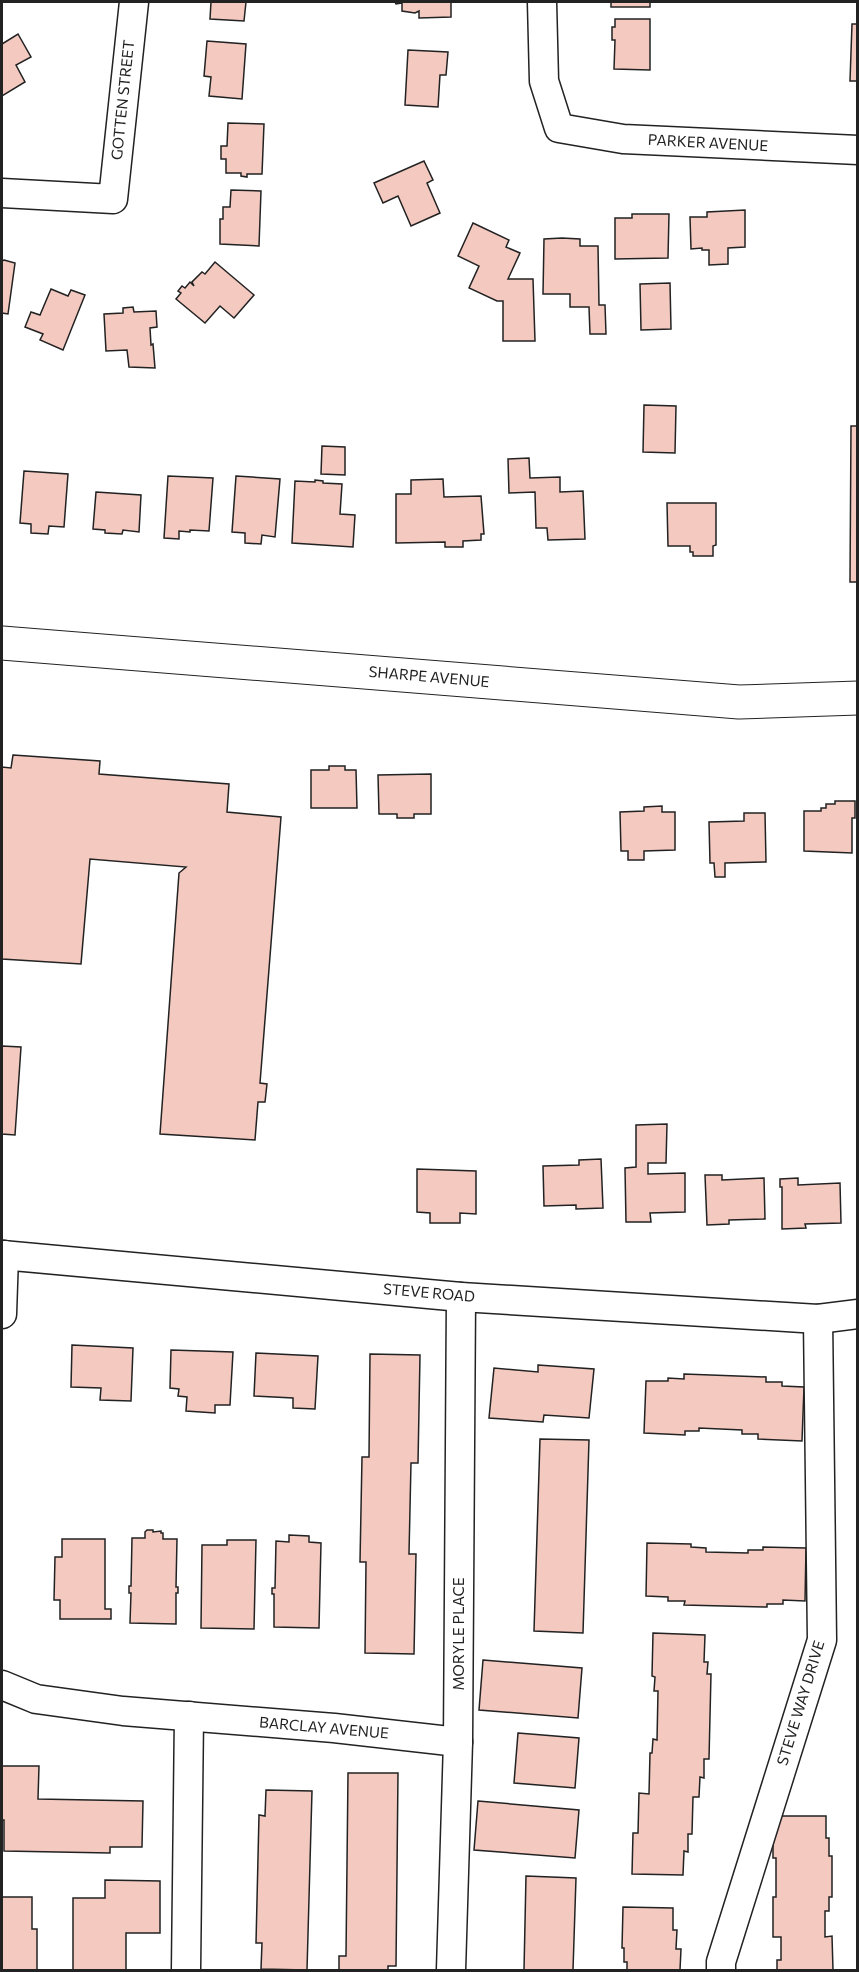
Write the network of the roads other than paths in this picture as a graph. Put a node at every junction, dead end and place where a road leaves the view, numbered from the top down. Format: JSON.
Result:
{"nodes":[{"id":1,"x":134,"y":2,"type":"edge"},
{"id":2,"x":542,"y":2,"type":"edge"},
{"id":3,"x":858,"y":150,"type":"edge"},
{"id":4,"x":2,"y":193,"type":"edge"},
{"id":5,"x":2,"y":643,"type":"edge"},
{"id":6,"x":858,"y":698,"type":"edge"},
{"id":7,"x":3,"y":1255,"type":"edge"},
{"id":8,"x":461,"y":1297,"type":"junction"},
{"id":9,"x":2,"y":1314,"type":"edge"},
{"id":10,"x":858,"y":1314,"type":"edge"},
{"id":11,"x":818,"y":1319,"type":"junction"},
{"id":12,"x":2,"y":1685,"type":"edge"},
{"id":13,"x":189,"y":1716,"type":"junction"},
{"id":14,"x":458,"y":1742,"type":"junction"},
{"id":15,"x":186,"y":1971,"type":"edge"},
{"id":16,"x":451,"y":1971,"type":"edge"},
{"id":17,"x":721,"y":1971,"type":"edge"}],
"edges":[{"from":1,"to":4,"type":"street","name":"GOTTEN STREET"},
{"from":2,"to":3,"type":"street","name":"PARKER AVENUE"},
{"from":5,"to":6,"type":"street","name":"SHARPE AVENUE"},
{"from":7,"to":8,"type":"street","name":"STEVE ROAD"},
{"from":7,"to":9,"type":"street"},
{"from":8,"to":11,"type":"street","name":"STEVE ROAD"},
{"from":8,"to":14,"type":"street","name":"MORYLE PLACE"},
{"from":10,"to":11,"type":"street","name":"STEVE ROAD"},
{"from":11,"to":17,"type":"street","name":"STEVE WAY DRIVE"},
{"from":12,"to":13,"type":"street","name":"BARCLAY AVENUE"},
{"from":13,"to":14,"type":"street","name":"BARCLAY AVENUE"},
{"from":13,"to":15,"type":"street"},
{"from":14,"to":16,"type":"street","name":"MORYLE PLACE"}]}
